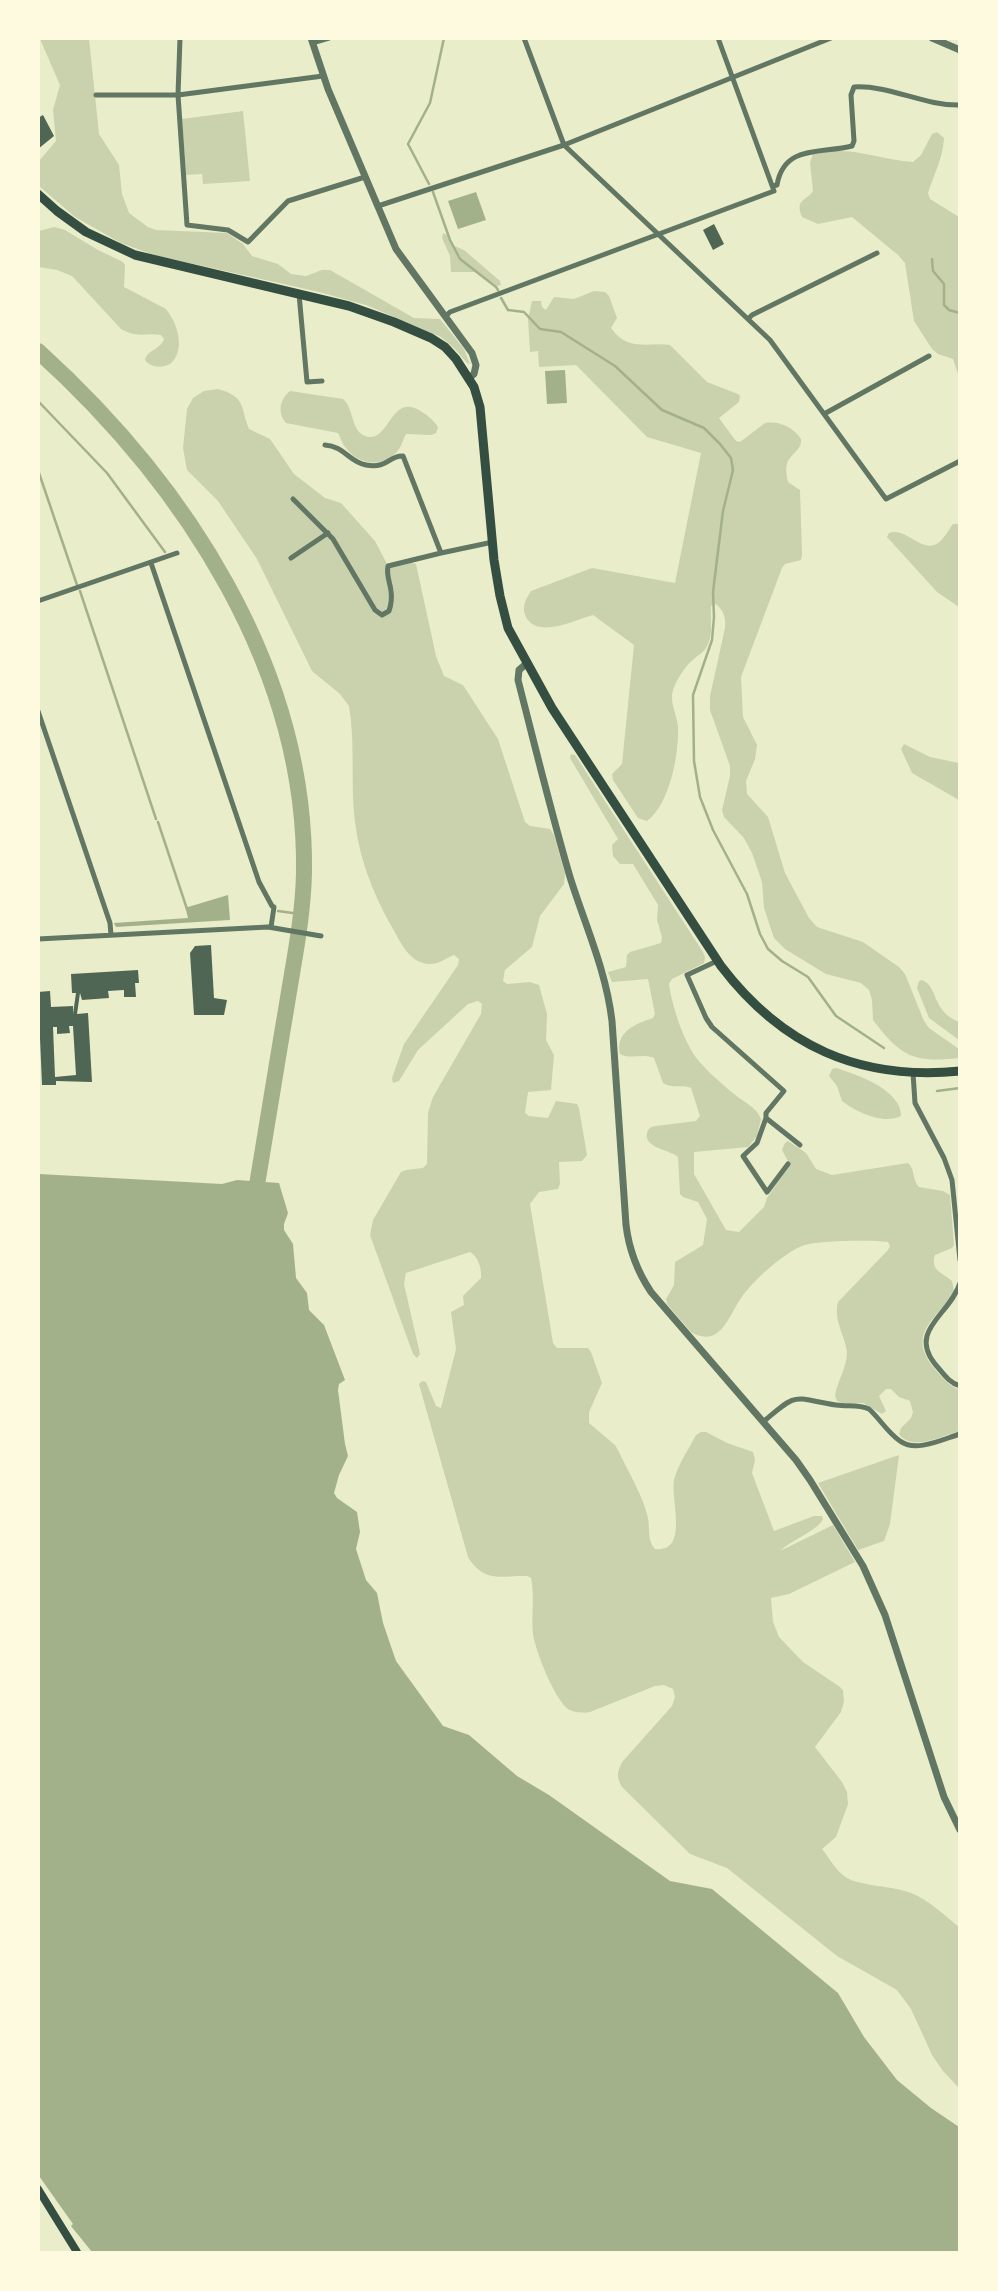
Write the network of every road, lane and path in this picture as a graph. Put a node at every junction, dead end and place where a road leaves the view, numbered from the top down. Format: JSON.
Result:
{"nodes":[{"id":1,"x":180,"y":38,"type":"edge"},
{"id":2,"x":329,"y":38,"type":"edge"},
{"id":3,"x":524,"y":38,"type":"edge"},
{"id":4,"x":718,"y":38,"type":"edge"},
{"id":5,"x":831,"y":38,"type":"edge"},
{"id":6,"x":932,"y":38,"type":"edge"},
{"id":7,"x":312,"y":41,"type":"edge"},
{"id":8,"x":960,"y":50,"type":"edge"},
{"id":9,"x":323,"y":76,"type":"junction"},
{"id":10,"x":733,"y":78,"type":"junction"},
{"id":11,"x":96,"y":95,"type":"dead end"},
{"id":12,"x":178,"y":95,"type":"junction"},
{"id":13,"x":960,"y":105,"type":"edge"},
{"id":14,"x":564,"y":145,"type":"junction"},
{"id":15,"x":365,"y":177,"type":"junction"},
{"id":16,"x":773,"y":187,"type":"junction"},
{"id":17,"x":38,"y":194,"type":"edge"},
{"id":18,"x":378,"y":206,"type":"junction"},
{"id":19,"x":659,"y":234,"type":"junction"},
{"id":20,"x":877,"y":253,"type":"dead end"},
{"id":21,"x":299,"y":294,"type":"junction"},
{"id":22,"x":445,"y":317,"type":"junction"},
{"id":23,"x":748,"y":319,"type":"junction"},
{"id":24,"x":929,"y":356,"type":"dead end"},
{"id":25,"x":468,"y":377,"type":"junction"},
{"id":26,"x":322,"y":381,"type":"dead end"},
{"id":27,"x":824,"y":414,"type":"junction"},
{"id":28,"x":324,"y":445,"type":"dead end"},
{"id":29,"x":960,"y":461,"type":"edge"},
{"id":30,"x":293,"y":499,"type":"dead end"},
{"id":31,"x":328,"y":533,"type":"junction"},
{"id":32,"x":493,"y":542,"type":"junction"},
{"id":33,"x":177,"y":553,"type":"dead end"},
{"id":34,"x":441,"y":553,"type":"junction"},
{"id":35,"x":291,"y":558,"type":"dead end"},
{"id":36,"x":151,"y":563,"type":"junction"},
{"id":37,"x":38,"y":601,"type":"edge"},
{"id":38,"x":526,"y":664,"type":"junction"},
{"id":39,"x":38,"y":711,"type":"edge"},
{"id":40,"x":273,"y":927,"type":"junction"},
{"id":41,"x":111,"y":935,"type":"junction"},
{"id":42,"x":321,"y":936,"type":"dead end"},
{"id":43,"x":38,"y":939,"type":"edge"},
{"id":44,"x":717,"y":961,"type":"junction"},
{"id":45,"x":960,"y":1071,"type":"edge"},
{"id":46,"x":914,"y":1073,"type":"junction"},
{"id":47,"x":766,"y":1118,"type":"junction"},
{"id":48,"x":800,"y":1145,"type":"dead end"},
{"id":49,"x":788,"y":1164,"type":"dead end"},
{"id":50,"x":960,"y":1260,"type":"edge"},
{"id":51,"x":960,"y":1283,"type":"edge"},
{"id":52,"x":960,"y":1386,"type":"edge"},
{"id":53,"x":763,"y":1422,"type":"junction"},
{"id":54,"x":960,"y":1434,"type":"edge"},
{"id":55,"x":960,"y":1830,"type":"edge"},
{"id":56,"x":38,"y":2189,"type":"edge"},
{"id":57,"x":77,"y":2252,"type":"edge"}],
"edges":[{"from":1,"to":12,"type":"street"},
{"from":2,"to":7,"type":"street"},
{"from":3,"to":14,"type":"street"},
{"from":4,"to":10,"type":"street"},
{"from":5,"to":10,"type":"street"},
{"from":6,"to":8,"type":"street"},
{"from":7,"to":9,"type":"street"},
{"from":9,"to":12,"type":"street"},
{"from":9,"to":15,"type":"street"},
{"from":10,"to":14,"type":"street"},
{"from":10,"to":16,"type":"street"},
{"from":11,"to":12,"type":"street"},
{"from":12,"to":15,"type":"street"},
{"from":13,"to":16,"type":"street"},
{"from":14,"to":18,"type":"street"},
{"from":14,"to":19,"type":"street"},
{"from":15,"to":18,"type":"street"},
{"from":16,"to":19,"type":"street"},
{"from":17,"to":21,"type":"main road"},
{"from":18,"to":22,"type":"street"},
{"from":19,"to":22,"type":"street"},
{"from":19,"to":23,"type":"street"},
{"from":20,"to":23,"type":"street"},
{"from":21,"to":25,"type":"main road"},
{"from":21,"to":26,"type":"street"},
{"from":22,"to":25,"type":"street"},
{"from":23,"to":27,"type":"street"},
{"from":24,"to":27,"type":"street"},
{"from":25,"to":32,"type":"main road"},
{"from":27,"to":29,"type":"street"},
{"from":28,"to":34,"type":"street"},
{"from":30,"to":31,"type":"street"},
{"from":31,"to":34,"type":"street"},
{"from":31,"to":35,"type":"street"},
{"from":32,"to":34,"type":"street"},
{"from":32,"to":38,"type":"main road"},
{"from":33,"to":36,"type":"street"},
{"from":36,"to":37,"type":"street"},
{"from":36,"to":40,"type":"street"},
{"from":38,"to":44,"type":"main road"},
{"from":38,"to":53,"type":"street"},
{"from":39,"to":41,"type":"street"},
{"from":40,"to":41,"type":"street"},
{"from":40,"to":42,"type":"street"},
{"from":41,"to":43,"type":"street"},
{"from":44,"to":46,"type":"main road"},
{"from":44,"to":47,"type":"street"},
{"from":45,"to":46,"type":"main road"},
{"from":46,"to":50,"type":"street"},
{"from":47,"to":48,"type":"street"},
{"from":47,"to":49,"type":"street"},
{"from":51,"to":52,"type":"street"},
{"from":53,"to":54,"type":"street"},
{"from":53,"to":55,"type":"street"},
{"from":56,"to":57,"type":"main road"}]}
